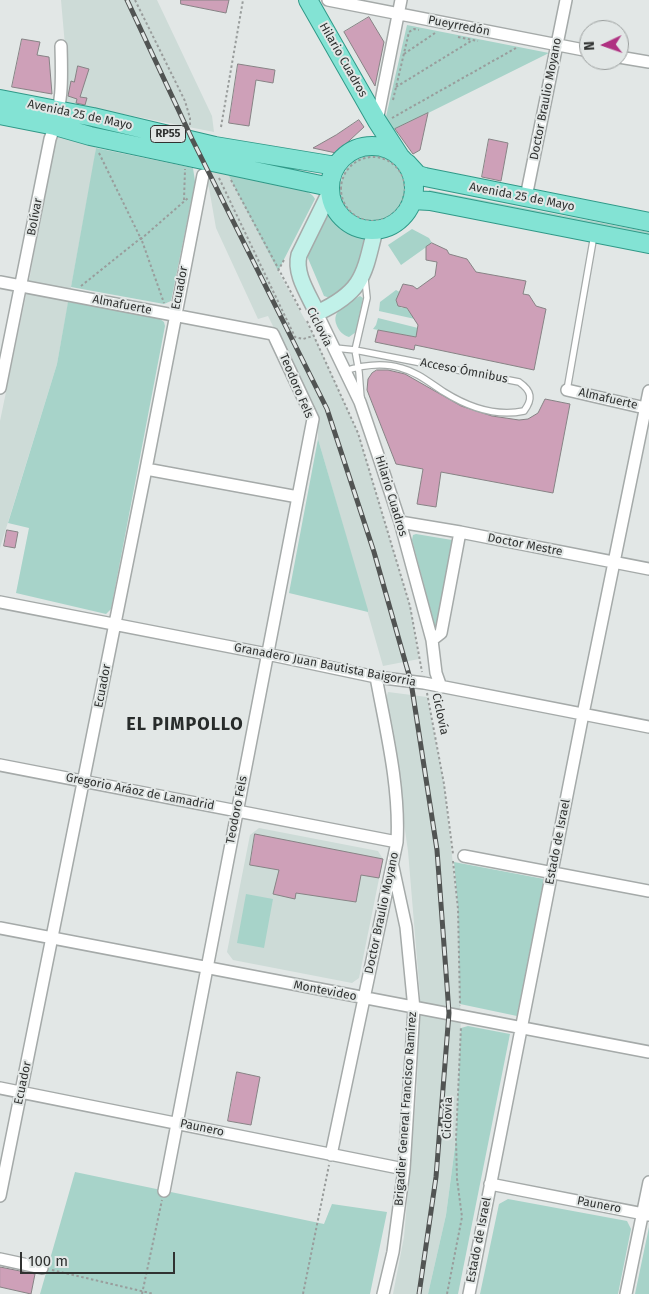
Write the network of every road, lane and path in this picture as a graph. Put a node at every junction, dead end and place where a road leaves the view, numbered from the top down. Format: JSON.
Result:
{"nodes":[{"id":1,"x":135,"y":0,"type":"edge"},
{"id":2,"x":242,"y":0,"type":"edge"},
{"id":3,"x":308,"y":0,"type":"edge"},
{"id":4,"x":328,"y":0,"type":"edge"},
{"id":5,"x":402,"y":0,"type":"edge"},
{"id":6,"x":566,"y":0,"type":"edge"},
{"id":7,"x":399,"y":14,"type":"junction"},
{"id":8,"x":421,"y":30,"type":"dead end"},
{"id":9,"x":428,"y":32,"type":"dead end"},
{"id":10,"x":453,"y":36,"type":"dead end"},
{"id":11,"x":474,"y":39,"type":"junction"},
{"id":12,"x":481,"y":42,"type":"dead end"},
{"id":13,"x":557,"y":44,"type":"junction"},
{"id":14,"x":61,"y":46,"type":"dead end"},
{"id":15,"x":507,"y":47,"type":"dead end"},
{"id":16,"x":517,"y":48,"type":"junction"},
{"id":17,"x":522,"y":49,"type":"dead end"},
{"id":18,"x":579,"y":49,"type":"edge"},
{"id":19,"x":404,"y":54,"type":"junction"},
{"id":20,"x":400,"y":56,"type":"dead end"},
{"id":21,"x":629,"y":59,"type":"edge"},
{"id":22,"x":649,"y":62,"type":"edge"},
{"id":23,"x":396,"y":88,"type":"junction"},
{"id":24,"x":392,"y":90,"type":"dead end"},
{"id":25,"x":0,"y":99,"type":"edge"},
{"id":26,"x":392,"y":104,"type":"dead end"},
{"id":27,"x":0,"y":115,"type":"edge"},
{"id":28,"x":384,"y":116,"type":"junction"},
{"id":29,"x":57,"y":118,"type":"junction"},
{"id":30,"x":221,"y":127,"type":"dead end"},
{"id":31,"x":190,"y":129,"type":"dead end"},
{"id":32,"x":368,"y":146,"type":"junction"},
{"id":33,"x":94,"y":150,"type":"dead end"},
{"id":34,"x":401,"y":158,"type":"junction"},
{"id":35,"x":336,"y":166,"type":"junction"},
{"id":36,"x":228,"y":174,"type":"dead end"},
{"id":37,"x":203,"y":175,"type":"dead end"},
{"id":38,"x":223,"y":175,"type":"dead end"},
{"id":39,"x":200,"y":190,"type":"junction"},
{"id":40,"x":334,"y":192,"type":"junction"},
{"id":41,"x":526,"y":197,"type":"junction"},
{"id":42,"x":412,"y":200,"type":"junction"},
{"id":43,"x":649,"y":222,"type":"edge"},
{"id":44,"x":375,"y":230,"type":"junction"},
{"id":45,"x":594,"y":233,"type":"junction"},
{"id":46,"x":141,"y":238,"type":"junction"},
{"id":47,"x":649,"y":244,"type":"edge"},
{"id":48,"x":287,"y":255,"type":"dead end"},
{"id":49,"x":278,"y":271,"type":"junction"},
{"id":50,"x":364,"y":272,"type":"junction"},
{"id":51,"x":0,"y":282,"type":"edge"},
{"id":52,"x":22,"y":286,"type":"junction"},
{"id":53,"x":70,"y":295,"type":"junction"},
{"id":54,"x":301,"y":311,"type":"dead end"},
{"id":55,"x":171,"y":315,"type":"junction"},
{"id":56,"x":311,"y":316,"type":"junction"},
{"id":57,"x":319,"y":333,"type":"junction"},
{"id":58,"x":273,"y":334,"type":"joint"},
{"id":59,"x":333,"y":348,"type":"junction"},
{"id":60,"x":355,"y":350,"type":"junction"},
{"id":61,"x":358,"y":367,"type":"junction"},
{"id":62,"x":344,"y":371,"type":"junction"},
{"id":63,"x":0,"y":388,"type":"edge"},
{"id":64,"x":567,"y":390,"type":"joint"},
{"id":65,"x":649,"y":392,"type":"edge"},
{"id":66,"x":361,"y":405,"type":"junction"},
{"id":67,"x":647,"y":408,"type":"edge"},
{"id":68,"x":146,"y":469,"type":"junction"},
{"id":69,"x":298,"y":497,"type":"junction"},
{"id":70,"x":400,"y":522,"type":"junction"},
{"id":71,"x":460,"y":532,"type":"junction"},
{"id":72,"x":614,"y":563,"type":"junction"},
{"id":73,"x":649,"y":570,"type":"edge"},
{"id":74,"x":0,"y":602,"type":"edge"},
{"id":75,"x":115,"y":625,"type":"junction"},
{"id":76,"x":432,"y":640,"type":"junction"},
{"id":77,"x":267,"y":654,"type":"junction"},
{"id":78,"x":376,"y":677,"type":"junction"},
{"id":79,"x":424,"y":683,"type":"junction"},
{"id":80,"x":441,"y":687,"type":"junction"},
{"id":81,"x":583,"y":714,"type":"junction"},
{"id":82,"x":649,"y":727,"type":"edge"},
{"id":83,"x":0,"y":765,"type":"edge"},
{"id":84,"x":84,"y":781,"type":"junction"},
{"id":85,"x":237,"y":810,"type":"junction"},
{"id":86,"x":398,"y":842,"type":"junction"},
{"id":87,"x":464,"y":856,"type":"dead end"},
{"id":88,"x":392,"y":865,"type":"junction"},
{"id":89,"x":552,"y":872,"type":"junction"},
{"id":90,"x":649,"y":891,"type":"edge"},
{"id":91,"x":0,"y":928,"type":"edge"},
{"id":92,"x":52,"y":938,"type":"junction"},
{"id":93,"x":206,"y":968,"type":"junction"},
{"id":94,"x":363,"y":998,"type":"junction"},
{"id":95,"x":414,"y":1009,"type":"junction"},
{"id":96,"x":460,"y":1017,"type":"junction"},
{"id":97,"x":521,"y":1027,"type":"junction"},
{"id":98,"x":649,"y":1052,"type":"edge"},
{"id":99,"x":0,"y":1088,"type":"edge"},
{"id":100,"x":21,"y":1092,"type":"junction"},
{"id":101,"x":176,"y":1123,"type":"junction"},
{"id":102,"x":331,"y":1155,"type":"junction"},
{"id":103,"x":404,"y":1169,"type":"junction"},
{"id":104,"x":649,"y":1182,"type":"edge"},
{"id":105,"x":490,"y":1184,"type":"junction"},
{"id":106,"x":164,"y":1190,"type":"joint"},
{"id":107,"x":0,"y":1196,"type":"edge"},
{"id":108,"x":646,"y":1214,"type":"edge"},
{"id":109,"x":0,"y":1259,"type":"edge"},
{"id":110,"x":42,"y":1268,"type":"joint"},
{"id":111,"x":142,"y":1293,"type":"edge"},
{"id":112,"x":154,"y":1294,"type":"edge"},
{"id":113,"x":303,"y":1294,"type":"edge"},
{"id":114,"x":383,"y":1294,"type":"edge"},
{"id":115,"x":447,"y":1294,"type":"edge"},
{"id":116,"x":469,"y":1294,"type":"edge"},
{"id":117,"x":626,"y":1294,"type":"edge"}],
"edges":[{"from":1,"to":31,"type":"path"},
{"from":2,"to":30,"type":"path"},
{"from":3,"to":28,"type":"main road","name":"Hilario Cuadros"},
{"from":4,"to":7,"type":"street","name":"Pueyrredón"},
{"from":5,"to":7,"type":"street"},
{"from":6,"to":13,"type":"street","name":"Doctor Braulio Moyano"},
{"from":7,"to":13,"type":"street","name":"Pueyrredón"},
{"from":7,"to":28,"type":"street"},
{"from":8,"to":19,"type":"path"},
{"from":9,"to":19,"type":"path"},
{"from":10,"to":11,"type":"path"},
{"from":11,"to":12,"type":"path"},
{"from":11,"to":23,"type":"path"},
{"from":13,"to":18,"type":"street","name":"Pueyrredón"},
{"from":13,"to":41,"type":"street","name":"Doctor Braulio Moyano"},
{"from":14,"to":29,"type":"street","name":"Bolívar"},
{"from":15,"to":16,"type":"path"},
{"from":16,"to":17,"type":"path"},
{"from":16,"to":28,"type":"path"},
{"from":19,"to":20,"type":"path"},
{"from":19,"to":23,"type":"path"},
{"from":21,"to":22,"type":"street"},
{"from":23,"to":24,"type":"path"},
{"from":23,"to":26,"type":"path"},
{"from":25,"to":29,"type":"main road","name":"Avenida 25 de Mayo","number":"RP55"},
{"from":27,"to":29,"type":"main road","name":"Avenida 25 de Mayo","number":"RP55"},
{"from":28,"to":32,"type":"main road"},
{"from":28,"to":34,"type":"main road","name":"Hilario Cuadros"},
{"from":29,"to":35,"type":"main road","name":"Avenida 25 de Mayo","number":"RP55"},
{"from":29,"to":40,"type":"main road","name":"Avenida 25 de Mayo","number":"RP55"},
{"from":29,"to":52,"type":"street","name":"Bolívar"},
{"from":32,"to":34,"type":"main road","name":"Avenida 25 de Mayo"},
{"from":32,"to":35,"type":"main road"},
{"from":33,"to":46,"type":"path"},
{"from":34,"to":41,"type":"main road","name":"Avenida 25 de Mayo"},
{"from":34,"to":42,"type":"main road"},
{"from":35,"to":40,"type":"main road"},
{"from":36,"to":49,"type":"path","name":"Ciclovía"},
{"from":37,"to":39,"type":"street","name":"Ecuador"},
{"from":38,"to":57,"type":"path"},
{"from":39,"to":46,"type":"path"},
{"from":39,"to":55,"type":"street","name":"Ecuador"},
{"from":40,"to":40,"type":"path"},
{"from":40,"to":44,"type":"main road"},
{"from":40,"to":56,"type":"street","name":"Hilario Cuadros"},
{"from":41,"to":43,"type":"main road","name":"Avenida 25 de Mayo"},
{"from":42,"to":44,"type":"main road"},
{"from":42,"to":45,"type":"main road","name":"Avenida 25 de Mayo"},
{"from":44,"to":50,"type":"street"},
{"from":45,"to":47,"type":"main road","name":"Avenida 25 de Mayo"},
{"from":45,"to":64,"type":"lane"},
{"from":46,"to":53,"type":"path"},
{"from":46,"to":55,"type":"path"},
{"from":48,"to":49,"type":"path"},
{"from":49,"to":54,"type":"path","name":"Ciclovía"},
{"from":50,"to":56,"type":"street"},
{"from":50,"to":60,"type":"lane"},
{"from":51,"to":52,"type":"street","name":"Almafuerte"},
{"from":52,"to":53,"type":"street","name":"Almafuerte"},
{"from":52,"to":63,"type":"street","name":"Bolívar"},
{"from":53,"to":55,"type":"street","name":"Almafuerte"},
{"from":55,"to":58,"type":"street","name":"Almafuerte"},
{"from":55,"to":68,"type":"street","name":"Ecuador"},
{"from":56,"to":57,"type":"street","name":"Hilario Cuadros"},
{"from":56,"to":57,"type":"path","name":"Ciclovía"},
{"from":57,"to":59,"type":"street","name":"Hilario Cuadros"},
{"from":57,"to":79,"type":"path","name":"Ciclovía"},
{"from":58,"to":69,"type":"street","name":"Teodoro Fels"},
{"from":59,"to":60,"type":"lane","name":"Acceso Ómnibus"},
{"from":59,"to":62,"type":"street","name":"Hilario Cuadros"},
{"from":60,"to":61,"type":"lane"},
{"from":60,"to":61,"type":"lane","name":"Acceso Ómnibus"},
{"from":61,"to":62,"type":"lane","name":"Acceso Ómnibus"},
{"from":61,"to":66,"type":"lane"},
{"from":62,"to":66,"type":"street","name":"Hilario Cuadros"},
{"from":64,"to":67,"type":"street","name":"Almafuerte"},
{"from":65,"to":67,"type":"street","name":"Estado de Israel"},
{"from":66,"to":70,"type":"street","name":"Hilario Cuadros"},
{"from":67,"to":72,"type":"street","name":"Estado de Israel"},
{"from":68,"to":69,"type":"street"},
{"from":68,"to":75,"type":"street","name":"Ecuador"},
{"from":69,"to":77,"type":"street","name":"Teodoro Fels"},
{"from":70,"to":71,"type":"street","name":"Doctor Mestre"},
{"from":70,"to":76,"type":"street","name":"Hilario Cuadros"},
{"from":71,"to":72,"type":"street","name":"Doctor Mestre"},
{"from":71,"to":76,"type":"street"},
{"from":72,"to":73,"type":"street","name":"Doctor Mestre"},
{"from":72,"to":81,"type":"street","name":"Estado de Israel"},
{"from":74,"to":75,"type":"street","name":"Granadero Juan Bautista Baigorria"},
{"from":75,"to":77,"type":"street","name":"Granadero Juan Bautista Baigorria"},
{"from":75,"to":84,"type":"street","name":"Ecuador"},
{"from":76,"to":80,"type":"street","name":"Hilario Cuadros"},
{"from":77,"to":78,"type":"street","name":"Granadero Juan Bautista Baigorria"},
{"from":77,"to":85,"type":"street","name":"Teodoro Fels"},
{"from":78,"to":79,"type":"street","name":"Granadero Juan Bautista Baigorria"},
{"from":78,"to":86,"type":"street","name":"Doctor Braulio Moyano"},
{"from":79,"to":80,"type":"street","name":"Granadero Juan Bautista Baigorria"},
{"from":79,"to":96,"type":"path","name":"Ciclovía"},
{"from":80,"to":81,"type":"street","name":"Granadero Juan Bautista Baigorria"},
{"from":81,"to":82,"type":"street","name":"Granadero Juan Bautista Baigorria"},
{"from":81,"to":89,"type":"street","name":"Estado de Israel"},
{"from":83,"to":84,"type":"street","name":"Gregorio Aráoz de Lamadrid"},
{"from":84,"to":85,"type":"street","name":"Gregorio Aráoz de Lamadrid"},
{"from":84,"to":92,"type":"street","name":"Ecuador"},
{"from":85,"to":86,"type":"street","name":"Gregorio Aráoz de Lamadrid"},
{"from":85,"to":93,"type":"street","name":"Teodoro Fels"},
{"from":86,"to":88,"type":"street","name":"Doctor Braulio Moyano"},
{"from":87,"to":89,"type":"street"},
{"from":88,"to":94,"type":"street","name":"Doctor Braulio Moyano"},
{"from":88,"to":95,"type":"street","name":"Brigadier General Francisco Ramírez"},
{"from":89,"to":90,"type":"street"},
{"from":89,"to":97,"type":"street","name":"Estado de Israel"},
{"from":91,"to":92,"type":"street","name":"Montevideo"},
{"from":92,"to":93,"type":"street","name":"Montevideo"},
{"from":92,"to":100,"type":"street","name":"Ecuador"},
{"from":93,"to":94,"type":"street","name":"Montevideo"},
{"from":93,"to":101,"type":"street","name":"Teodoro Fels"},
{"from":94,"to":95,"type":"street","name":"Montevideo"},
{"from":94,"to":102,"type":"street","name":"Doctor Braulio Moyano"},
{"from":95,"to":96,"type":"street","name":"Montevideo"},
{"from":95,"to":103,"type":"street","name":"Brigadier General Francisco Ramírez"},
{"from":96,"to":97,"type":"street","name":"Montevideo"},
{"from":96,"to":115,"type":"path","name":"Ciclovía"},
{"from":97,"to":98,"type":"street","name":"Montevideo"},
{"from":97,"to":105,"type":"street","name":"Estado de Israel"},
{"from":99,"to":100,"type":"street","name":"Paunero"},
{"from":100,"to":101,"type":"street","name":"Paunero"},
{"from":100,"to":107,"type":"street","name":"Ecuador"},
{"from":101,"to":102,"type":"street","name":"Paunero"},
{"from":101,"to":106,"type":"street","name":"Teodoro Fels"},
{"from":102,"to":103,"type":"street","name":"Paunero"},
{"from":102,"to":113,"type":"path"},
{"from":103,"to":114,"type":"street","name":"Brigadier General Francisco Ramírez"},
{"from":104,"to":108,"type":"street"},
{"from":105,"to":108,"type":"street","name":"Paunero"},
{"from":105,"to":116,"type":"street","name":"Estado de Israel"},
{"from":106,"to":111,"type":"path"},
{"from":108,"to":117,"type":"street"},
{"from":109,"to":110,"type":"street"},
{"from":110,"to":111,"type":"path"},
{"from":111,"to":112,"type":"path"}]}
